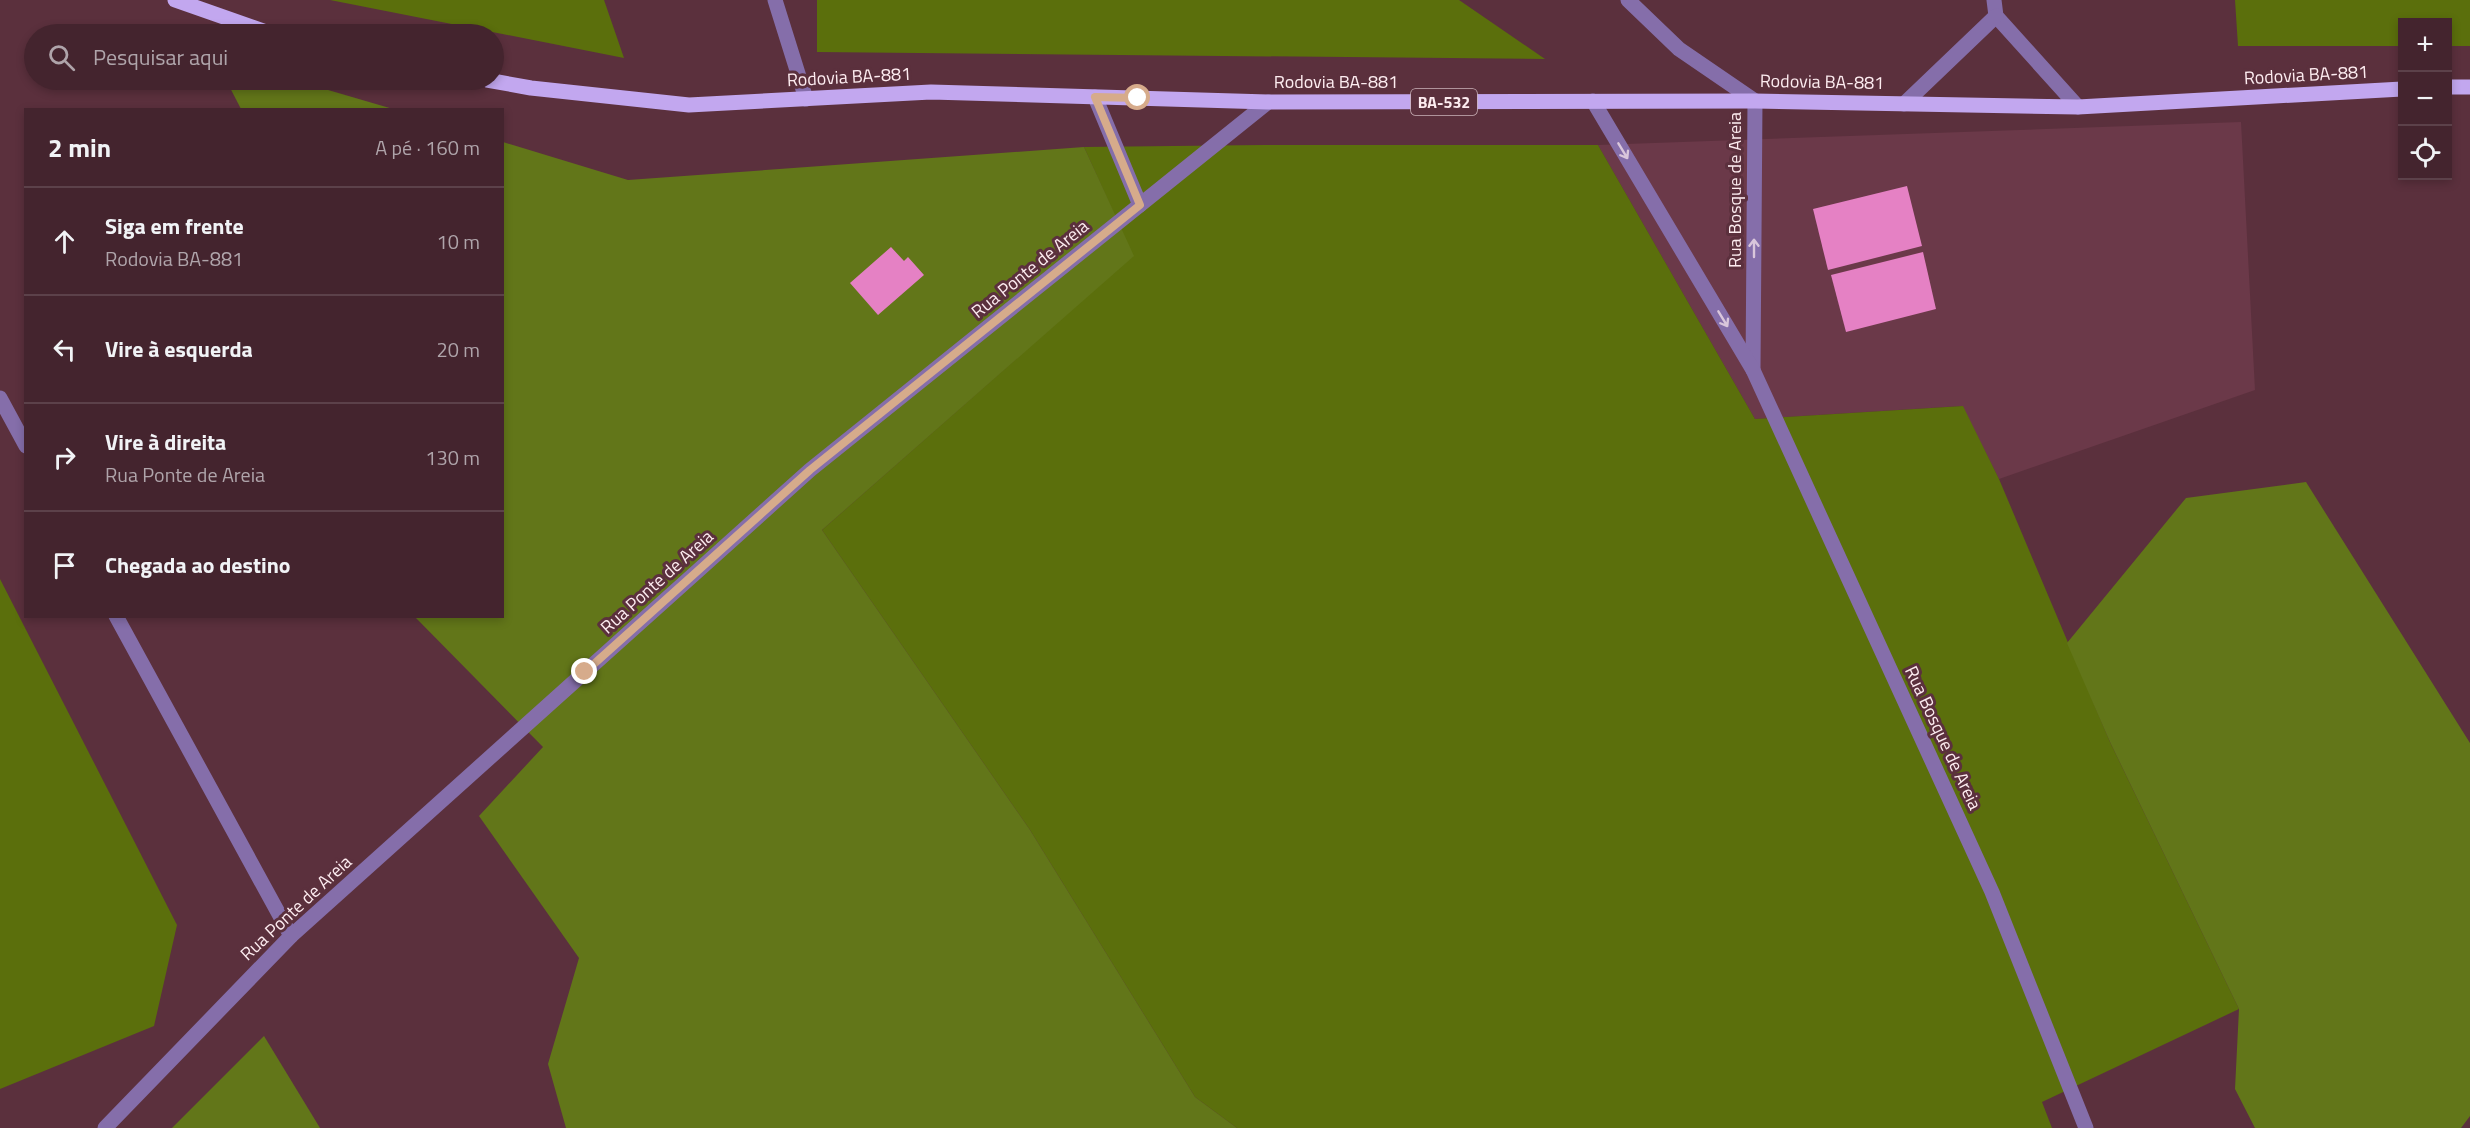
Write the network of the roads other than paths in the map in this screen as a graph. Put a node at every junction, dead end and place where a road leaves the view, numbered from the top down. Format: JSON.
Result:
{"nodes":[{"id":1,"x":175,"y":0,"type":"edge"},
{"id":2,"x":775,"y":0,"type":"edge"},
{"id":3,"x":1628,"y":0,"type":"edge"},
{"id":4,"x":1994,"y":0,"type":"edge"},
{"id":5,"x":1996,"y":16,"type":"junction"},
{"id":6,"x":243,"y":24,"type":"edge"},
{"id":7,"x":504,"y":83,"type":"edge"},
{"id":8,"x":2452,"y":87,"type":"edge"},
{"id":9,"x":2470,"y":87,"type":"edge"},
{"id":10,"x":2398,"y":89,"type":"edge"},
{"id":11,"x":1095,"y":97,"type":"junction"},
{"id":12,"x":806,"y":99,"type":"junction"},
{"id":13,"x":1593,"y":101,"type":"junction"},
{"id":14,"x":1755,"y":101,"type":"junction"},
{"id":15,"x":1268,"y":102,"type":"junction"},
{"id":16,"x":1904,"y":104,"type":"junction"},
{"id":17,"x":2078,"y":107,"type":"junction"},
{"id":18,"x":1140,"y":205,"type":"junction"},
{"id":19,"x":1754,"y":370,"type":"junction"},
{"id":20,"x":0,"y":399,"type":"edge"},
{"id":21,"x":24,"y":442,"type":"edge"},
{"id":22,"x":117,"y":618,"type":"edge"},
{"id":23,"x":291,"y":936,"type":"junction"},
{"id":24,"x":105,"y":1128,"type":"edge"},
{"id":25,"x":2086,"y":1128,"type":"edge"}],
"edges":[{"from":1,"to":6,"type":"main road"},
{"from":2,"to":12,"type":"street"},
{"from":3,"to":14,"type":"street","name":"Rua Bosque de Areia"},
{"from":4,"to":5,"type":"street"},
{"from":5,"to":16,"type":"street"},
{"from":5,"to":17,"type":"street"},
{"from":7,"to":12,"type":"main road","name":"Rodovia BA-881","number":"BA-532"},
{"from":8,"to":9,"type":"main road"},
{"from":10,"to":17,"type":"main road","name":"Rodovia BA-881","number":"BA-532"},
{"from":11,"to":12,"type":"main road","name":"Rodovia BA-881","number":"BA-532"},
{"from":11,"to":15,"type":"main road","name":"Rodovia BA-881","number":"BA-532"},
{"from":11,"to":18,"type":"street"},
{"from":13,"to":14,"type":"main road","name":"Rodovia BA-881","number":"BA-532"},
{"from":13,"to":15,"type":"main road","name":"Rodovia BA-881","number":"BA-532"},
{"from":13,"to":19,"type":"street","name":"Rua Bosque de Areia","one_way":true},
{"from":14,"to":16,"type":"main road","name":"Rodovia BA-881","number":"BA-532"},
{"from":19,"to":14,"type":"street","name":"Rua Bosque de Areia","one_way":true},
{"from":15,"to":18,"type":"street","name":"Rua Ponte de Areia"},
{"from":16,"to":17,"type":"main road","name":"Rodovia BA-881","number":"BA-532"},
{"from":18,"to":23,"type":"street","name":"Rua Ponte de Areia"},
{"from":19,"to":25,"type":"street","name":"Rua Bosque de Areia"},
{"from":20,"to":21,"type":"street"},
{"from":22,"to":23,"type":"street"},
{"from":23,"to":24,"type":"street","name":"Rua Ponte de Areia"}]}
